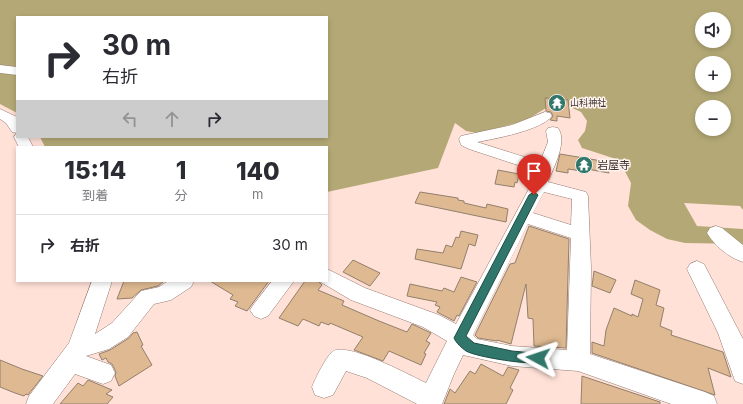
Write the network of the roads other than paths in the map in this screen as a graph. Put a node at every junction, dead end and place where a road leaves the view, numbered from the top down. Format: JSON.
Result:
{"nodes":[{"id":1,"x":0,"y":69,"type":"edge"},
{"id":2,"x":16,"y":71,"type":"edge"},
{"id":3,"x":0,"y":113,"type":"edge"},
{"id":4,"x":16,"y":127,"type":"edge"},
{"id":5,"x":543,"y":177,"type":"junction"},
{"id":6,"x":523,"y":216,"type":"junction"},
{"id":7,"x":716,"y":233,"type":"dead end"},
{"id":8,"x":580,"y":234,"type":"junction"},
{"id":9,"x":743,"y":255,"type":"edge"},
{"id":10,"x":697,"y":269,"type":"dead end"},
{"id":11,"x":328,"y":278,"type":"edge"},
{"id":12,"x":102,"y":282,"type":"edge"},
{"id":13,"x":182,"y":282,"type":"edge"},
{"id":14,"x":283,"y":282,"type":"edge"},
{"id":15,"x":261,"y":310,"type":"dead end"},
{"id":16,"x":460,"y":338,"type":"junction"},
{"id":17,"x":75,"y":355,"type":"junction"},
{"id":18,"x":578,"y":361,"type":"junction"},
{"id":19,"x":103,"y":373,"type":"dead end"},
{"id":20,"x":743,"y":374,"type":"edge"},
{"id":21,"x":324,"y":387,"type":"dead end"},
{"id":22,"x":431,"y":401,"type":"edge"},
{"id":23,"x":38,"y":404,"type":"edge"},
{"id":24,"x":705,"y":404,"type":"edge"}],
"edges":[{"from":1,"to":2,"type":"street"},
{"from":3,"to":4,"type":"street"},
{"from":5,"to":5,"type":"street"},
{"from":5,"to":6,"type":"street"},
{"from":5,"to":8,"type":"street"},
{"from":6,"to":8,"type":"street"},
{"from":6,"to":16,"type":"street"},
{"from":7,"to":9,"type":"street"},
{"from":8,"to":18,"type":"street"},
{"from":10,"to":20,"type":"street"},
{"from":11,"to":16,"type":"street"},
{"from":12,"to":17,"type":"street"},
{"from":13,"to":17,"type":"street"},
{"from":14,"to":15,"type":"street"},
{"from":16,"to":18,"type":"street"},
{"from":16,"to":22,"type":"street"},
{"from":17,"to":19,"type":"street"},
{"from":17,"to":23,"type":"street"},
{"from":18,"to":24,"type":"street"},
{"from":21,"to":22,"type":"street"}]}
